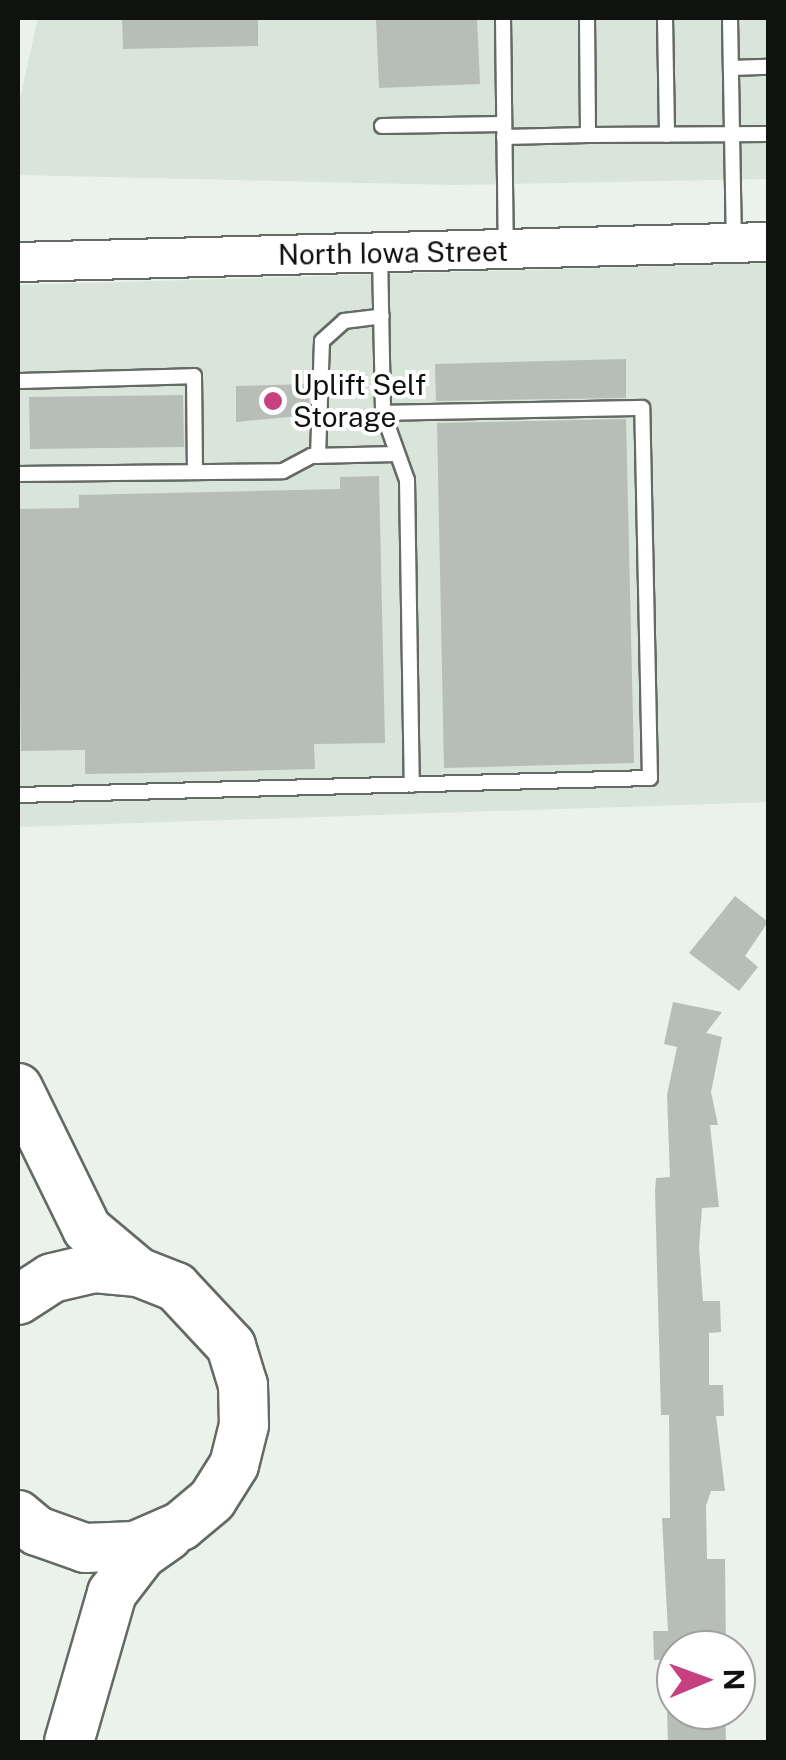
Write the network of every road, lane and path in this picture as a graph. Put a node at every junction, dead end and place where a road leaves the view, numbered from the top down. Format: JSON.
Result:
{"nodes":[{"id":1,"x":503,"y":18,"type":"edge"},
{"id":2,"x":587,"y":18,"type":"edge"},
{"id":3,"x":666,"y":18,"type":"edge"},
{"id":4,"x":730,"y":18,"type":"edge"},
{"id":5,"x":768,"y":67,"type":"edge"},
{"id":6,"x":731,"y":68,"type":"junction"},
{"id":7,"x":382,"y":126,"type":"dead end"},
{"id":8,"x":504,"y":130,"type":"junction"},
{"id":9,"x":732,"y":134,"type":"junction"},
{"id":10,"x":768,"y":134,"type":"edge"},
{"id":11,"x":667,"y":135,"type":"junction"},
{"id":12,"x":588,"y":136,"type":"junction"},
{"id":13,"x":751,"y":242,"type":"edge"},
{"id":14,"x":506,"y":250,"type":"junction"},
{"id":15,"x":380,"y":254,"type":"junction"},
{"id":16,"x":25,"y":262,"type":"edge"},
{"id":17,"x":382,"y":316,"type":"junction"},
{"id":18,"x":18,"y":381,"type":"edge"},
{"id":19,"x":383,"y":412,"type":"junction"},
{"id":20,"x":397,"y":454,"type":"junction"},
{"id":21,"x":318,"y":456,"type":"junction"},
{"id":22,"x":195,"y":472,"type":"junction"},
{"id":23,"x":18,"y":474,"type":"edge"},
{"id":24,"x":412,"y":785,"type":"junction"},
{"id":25,"x":18,"y":795,"type":"edge"},
{"id":26,"x":18,"y":1088,"type":"edge"},
{"id":27,"x":138,"y":1272,"type":"junction"},
{"id":28,"x":18,"y":1300,"type":"edge"},
{"id":29,"x":18,"y":1515,"type":"edge"},
{"id":30,"x":181,"y":1526,"type":"junction"},
{"id":31,"x":69,"y":1742,"type":"edge"}],
"edges":[{"from":1,"to":8,"type":"lane"},
{"from":2,"to":12,"type":"lane"},
{"from":3,"to":11,"type":"lane"},
{"from":4,"to":6,"type":"lane"},
{"from":5,"to":6,"type":"lane"},
{"from":6,"to":9,"type":"lane"},
{"from":7,"to":8,"type":"lane"},
{"from":8,"to":12,"type":"lane"},
{"from":8,"to":14,"type":"lane"},
{"from":9,"to":10,"type":"lane"},
{"from":9,"to":11,"type":"lane"},
{"from":9,"to":13,"type":"lane"},
{"from":11,"to":12,"type":"lane"},
{"from":13,"to":14,"type":"main road","name":"North Iowa Street"},
{"from":14,"to":15,"type":"main road","name":"North Iowa Street"},
{"from":15,"to":16,"type":"main road","name":"North Iowa Street"},
{"from":15,"to":17,"type":"lane"},
{"from":17,"to":19,"type":"lane"},
{"from":17,"to":21,"type":"lane"},
{"from":18,"to":22,"type":"lane"},
{"from":19,"to":20,"type":"lane"},
{"from":19,"to":24,"type":"lane"},
{"from":20,"to":21,"type":"lane"},
{"from":20,"to":24,"type":"lane"},
{"from":21,"to":22,"type":"lane"},
{"from":22,"to":23,"type":"lane"},
{"from":24,"to":25,"type":"lane"},
{"from":26,"to":27,"type":"highway"},
{"from":27,"to":28,"type":"highway"},
{"from":27,"to":30,"type":"highway"},
{"from":29,"to":30,"type":"highway"},
{"from":30,"to":31,"type":"highway"}]}
